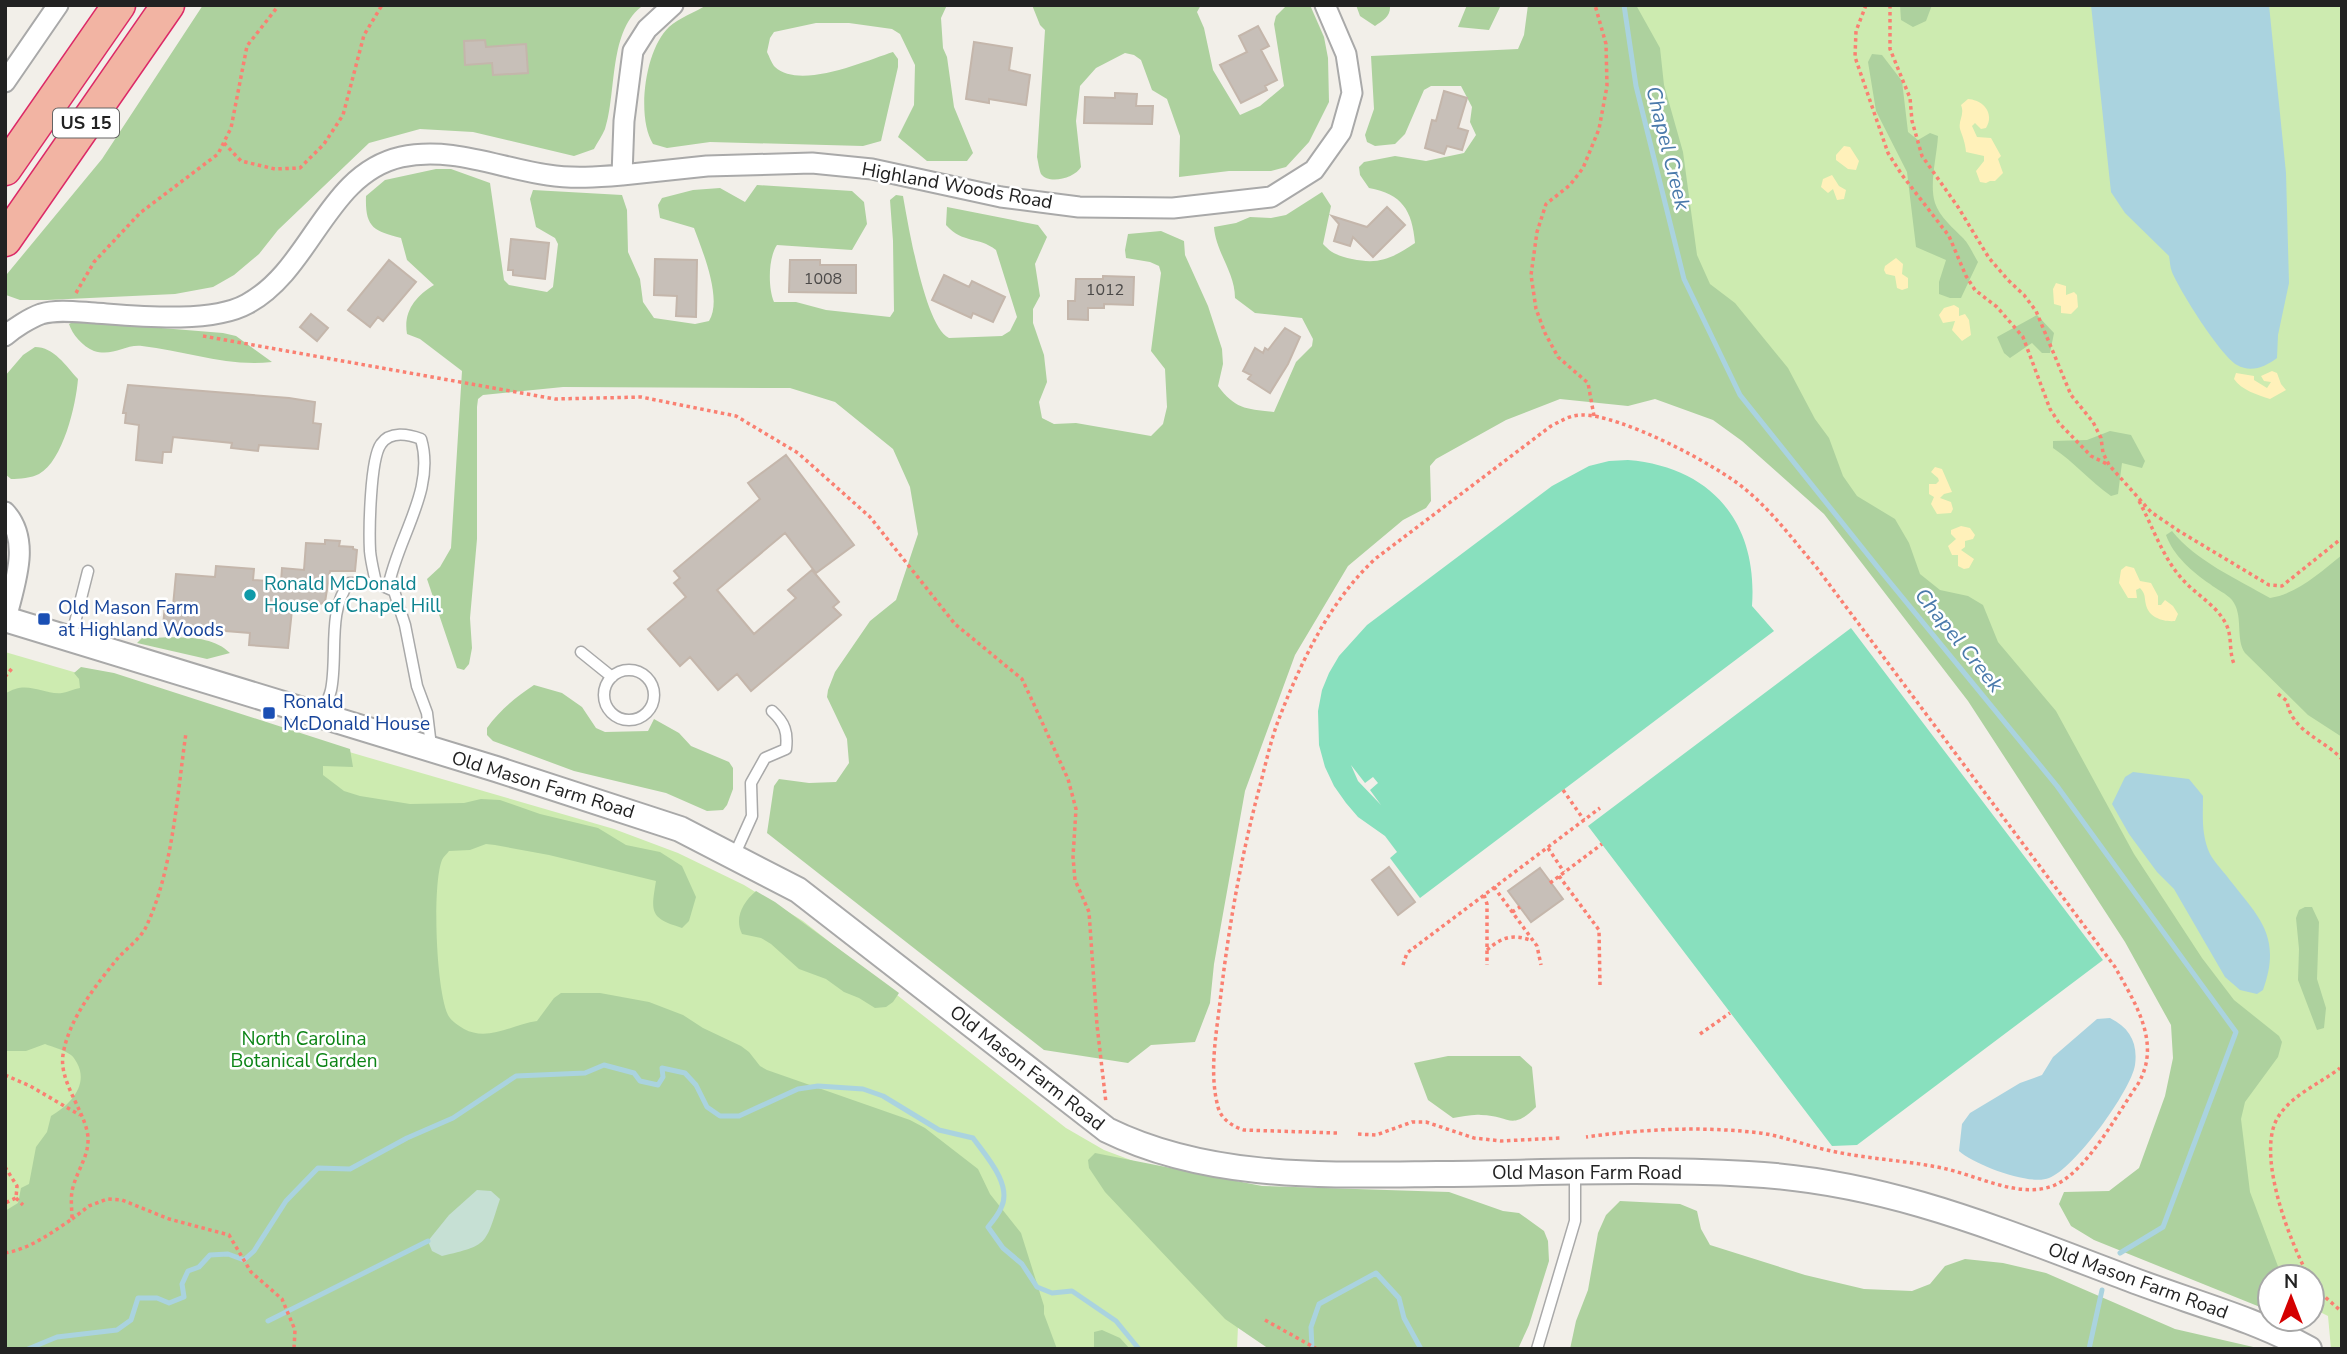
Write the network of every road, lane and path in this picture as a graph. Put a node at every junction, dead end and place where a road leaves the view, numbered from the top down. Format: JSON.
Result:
{"nodes":[{"id":1,"x":58,"y":5,"type":"edge"},
{"id":2,"x":119,"y":5,"type":"edge"},
{"id":3,"x":167,"y":5,"type":"edge"},
{"id":4,"x":279,"y":5,"type":"edge"},
{"id":5,"x":382,"y":5,"type":"edge"},
{"id":6,"x":673,"y":5,"type":"edge"},
{"id":7,"x":1325,"y":5,"type":"edge"},
{"id":8,"x":1595,"y":5,"type":"edge"},
{"id":9,"x":1866,"y":5,"type":"edge"},
{"id":10,"x":1890,"y":5,"type":"edge"},
{"id":11,"x":5,"y":82,"type":"edge"},
{"id":12,"x":224,"y":143,"type":"junction"},
{"id":13,"x":5,"y":169,"type":"edge"},
{"id":14,"x":622,"y":175,"type":"junction"},
{"id":15,"x":5,"y":240,"type":"edge"},
{"id":16,"x":67,"y":312,"type":"junction"},
{"id":17,"x":203,"y":336,"type":"dead end"},
{"id":18,"x":5,"y":337,"type":"edge"},
{"id":19,"x":1594,"y":416,"type":"junction"},
{"id":20,"x":2109,"y":465,"type":"junction"},
{"id":21,"x":2136,"y":495,"type":"junction"},
{"id":22,"x":5,"y":512,"type":"edge"},
{"id":23,"x":2342,"y":538,"type":"edge"},
{"id":24,"x":88,"y":571,"type":"dead end"},
{"id":25,"x":376,"y":583,"type":"junction"},
{"id":26,"x":388,"y":588,"type":"junction"},
{"id":27,"x":6,"y":620,"type":"edge"},
{"id":28,"x":71,"y":639,"type":"junction"},
{"id":29,"x":580,"y":652,"type":"dead end"},
{"id":30,"x":2235,"y":666,"type":"dead end"},
{"id":31,"x":13,"y":667,"type":"dead end"},
{"id":32,"x":5,"y":677,"type":"edge"},
{"id":33,"x":612,"y":677,"type":"junction"},
{"id":34,"x":2278,"y":694,"type":"dead end"},
{"id":35,"x":772,"y":711,"type":"dead end"},
{"id":36,"x":320,"y":716,"type":"junction"},
{"id":37,"x":186,"y":733,"type":"dead end"},
{"id":38,"x":431,"y":750,"type":"junction"},
{"id":39,"x":2342,"y":759,"type":"edge"},
{"id":40,"x":1563,"y":790,"type":"dead end"},
{"id":41,"x":1600,"y":808,"type":"dead end"},
{"id":42,"x":1584,"y":820,"type":"junction"},
{"id":43,"x":1602,"y":844,"type":"dead end"},
{"id":44,"x":1548,"y":847,"type":"junction"},
{"id":45,"x":734,"y":856,"type":"junction"},
{"id":46,"x":1564,"y":872,"type":"junction"},
{"id":47,"x":1559,"y":876,"type":"junction"},
{"id":48,"x":1550,"y":883,"type":"dead end"},
{"id":49,"x":1494,"y":887,"type":"junction"},
{"id":50,"x":1484,"y":895,"type":"junction"},
{"id":51,"x":1520,"y":906,"type":"dead end"},
{"id":52,"x":1512,"y":912,"type":"junction"},
{"id":53,"x":1532,"y":940,"type":"junction"},
{"id":54,"x":1487,"y":950,"type":"junction"},
{"id":55,"x":1403,"y":965,"type":"dead end"},
{"id":56,"x":1487,"y":965,"type":"dead end"},
{"id":57,"x":1541,"y":965,"type":"dead end"},
{"id":58,"x":1600,"y":985,"type":"dead end"},
{"id":59,"x":1730,"y":1013,"type":"dead end"},
{"id":60,"x":1700,"y":1034,"type":"dead end"},
{"id":61,"x":2340,"y":1068,"type":"edge"},
{"id":62,"x":5,"y":1075,"type":"edge"},
{"id":63,"x":80,"y":1115,"type":"junction"},
{"id":64,"x":1107,"y":1130,"type":"junction"},
{"id":65,"x":1337,"y":1133,"type":"dead end"},
{"id":66,"x":1358,"y":1134,"type":"dead end"},
{"id":67,"x":1586,"y":1137,"type":"dead end"},
{"id":68,"x":1560,"y":1138,"type":"dead end"},
{"id":69,"x":5,"y":1167,"type":"edge"},
{"id":70,"x":1576,"y":1172,"type":"junction"},
{"id":71,"x":16,"y":1198,"type":"junction"},
{"id":72,"x":5,"y":1203,"type":"edge"},
{"id":73,"x":23,"y":1205,"type":"dead end"},
{"id":74,"x":72,"y":1219,"type":"junction"},
{"id":75,"x":5,"y":1253,"type":"edge"},
{"id":76,"x":2302,"y":1263,"type":"edge"},
{"id":77,"x":2326,"y":1296,"type":"edge"},
{"id":78,"x":2342,"y":1312,"type":"edge"},
{"id":79,"x":1265,"y":1320,"type":"dead end"},
{"id":80,"x":295,"y":1349,"type":"edge"},
{"id":81,"x":1317,"y":1349,"type":"edge"},
{"id":82,"x":1537,"y":1349,"type":"edge"},
{"id":83,"x":2309,"y":1349,"type":"edge"}],
"edges":[{"from":1,"to":11,"type":"street"},
{"from":2,"to":13,"type":"highway","number":"US 15"},
{"from":3,"to":15,"type":"highway","number":"US 15"},
{"from":4,"to":12,"type":"path"},
{"from":5,"to":12,"type":"path"},
{"from":6,"to":14,"type":"street"},
{"from":7,"to":14,"type":"street","name":"Highland Woods Road"},
{"from":8,"to":19,"type":"path"},
{"from":9,"to":20,"type":"path"},
{"from":10,"to":20,"type":"path"},
{"from":12,"to":16,"type":"path"},
{"from":14,"to":16,"type":"street","name":"Highland Woods Road"},
{"from":16,"to":18,"type":"street","name":"Highland Woods Road"},
{"from":17,"to":64,"type":"path"},
{"from":19,"to":65,"type":"path"},
{"from":19,"to":67,"type":"path"},
{"from":20,"to":21,"type":"path"},
{"from":21,"to":23,"type":"path"},
{"from":21,"to":30,"type":"path"},
{"from":22,"to":27,"type":"street"},
{"from":24,"to":28,"type":"lane"},
{"from":25,"to":26,"type":"lane"},
{"from":25,"to":26,"type":"lane"},
{"from":25,"to":36,"type":"lane"},
{"from":26,"to":38,"type":"lane"},
{"from":27,"to":28,"type":"street","name":"Old Mason Farm Road"},
{"from":28,"to":36,"type":"street","name":"Old Mason Farm Road"},
{"from":29,"to":33,"type":"lane"},
{"from":31,"to":32,"type":"path"},
{"from":33,"to":33,"type":"lane"},
{"from":34,"to":39,"type":"path"},
{"from":35,"to":45,"type":"lane"},
{"from":36,"to":38,"type":"street","name":"Old Mason Farm Road"},
{"from":37,"to":63,"type":"path"},
{"from":38,"to":45,"type":"street","name":"Old Mason Farm Road"},
{"from":40,"to":42,"type":"path"},
{"from":41,"to":42,"type":"path"},
{"from":42,"to":44,"type":"path"},
{"from":43,"to":46,"type":"path"},
{"from":44,"to":46,"type":"path"},
{"from":44,"to":49,"type":"path"},
{"from":45,"to":64,"type":"street","name":"Old Mason Farm Road"},
{"from":46,"to":47,"type":"path"},
{"from":47,"to":48,"type":"path"},
{"from":47,"to":58,"type":"path"},
{"from":49,"to":50,"type":"path"},
{"from":49,"to":52,"type":"path"},
{"from":50,"to":54,"type":"path"},
{"from":50,"to":55,"type":"path"},
{"from":51,"to":52,"type":"path"},
{"from":52,"to":53,"type":"path"},
{"from":53,"to":54,"type":"path"},
{"from":53,"to":57,"type":"path"},
{"from":54,"to":56,"type":"path"},
{"from":59,"to":60,"type":"path"},
{"from":61,"to":76,"type":"path"},
{"from":62,"to":63,"type":"path"},
{"from":63,"to":74,"type":"path"},
{"from":64,"to":70,"type":"street","name":"Old Mason Farm Road"},
{"from":66,"to":68,"type":"path"},
{"from":69,"to":71,"type":"path"},
{"from":70,"to":82,"type":"lane"},
{"from":70,"to":83,"type":"street","name":"Old Mason Farm Road"},
{"from":71,"to":72,"type":"path"},
{"from":71,"to":73,"type":"path"},
{"from":74,"to":75,"type":"path"},
{"from":74,"to":80,"type":"path"},
{"from":77,"to":78,"type":"path"},
{"from":79,"to":81,"type":"path"}]}
